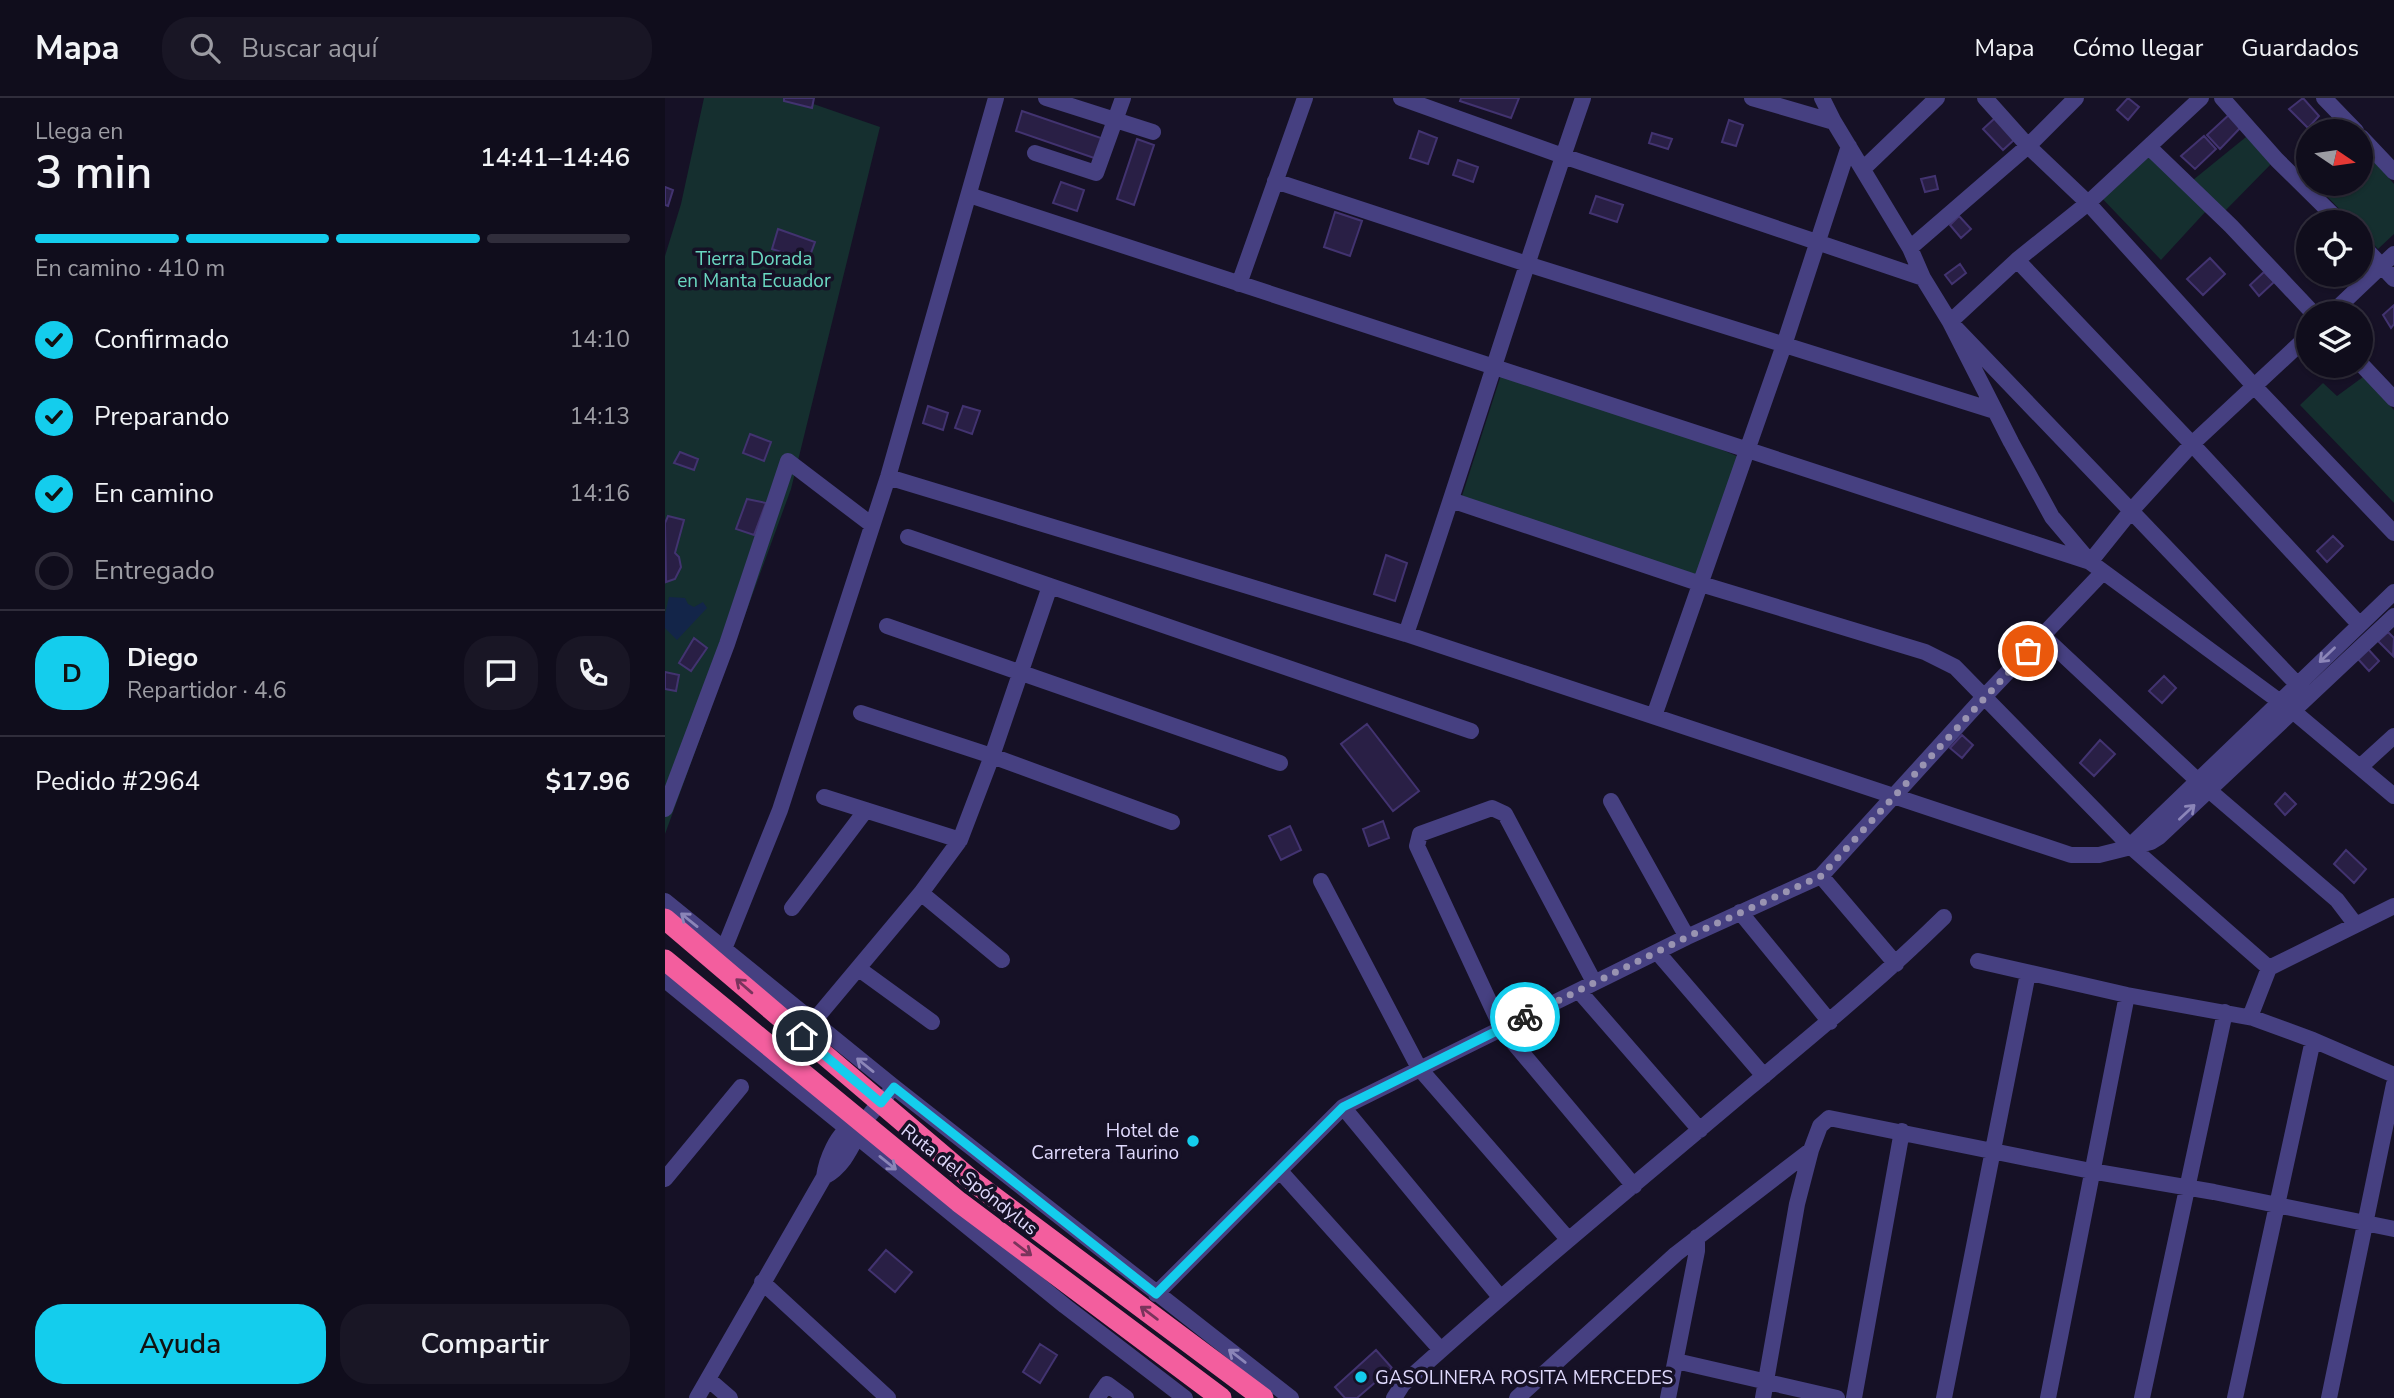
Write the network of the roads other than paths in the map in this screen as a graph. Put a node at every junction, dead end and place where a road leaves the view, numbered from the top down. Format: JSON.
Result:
{"nodes":[{"id":1,"x":996,"y":98,"type":"edge"},
{"id":2,"x":1046,"y":98,"type":"edge"},
{"id":3,"x":1123,"y":98,"type":"edge"},
{"id":4,"x":1305,"y":98,"type":"edge"},
{"id":5,"x":1401,"y":98,"type":"edge"},
{"id":6,"x":1583,"y":98,"type":"edge"},
{"id":7,"x":1752,"y":98,"type":"edge"},
{"id":8,"x":1822,"y":98,"type":"edge"},
{"id":9,"x":1937,"y":98,"type":"edge"},
{"id":10,"x":1985,"y":98,"type":"edge"},
{"id":11,"x":2076,"y":98,"type":"edge"},
{"id":12,"x":2201,"y":98,"type":"edge"},
{"id":13,"x":2222,"y":98,"type":"edge"},
{"id":14,"x":2324,"y":98,"type":"edge"},
{"id":15,"x":2344,"y":119,"type":"edge"},
{"id":16,"x":1115,"y":121,"type":"junction"},
{"id":17,"x":1834,"y":122,"type":"junction"},
{"id":18,"x":1153,"y":132,"type":"dead end"},
{"id":19,"x":1849,"y":146,"type":"junction"},
{"id":20,"x":2028,"y":146,"type":"junction"},
{"id":21,"x":2149,"y":147,"type":"junction"},
{"id":22,"x":2373,"y":149,"type":"edge"},
{"id":23,"x":1035,"y":153,"type":"dead end"},
{"id":24,"x":1563,"y":156,"type":"junction"},
{"id":25,"x":1863,"y":169,"type":"junction"},
{"id":26,"x":2394,"y":172,"type":"edge"},
{"id":27,"x":1275,"y":181,"type":"junction"},
{"id":28,"x":969,"y":195,"type":"junction"},
{"id":29,"x":2088,"y":203,"type":"junction"},
{"id":30,"x":2328,"y":210,"type":"edge"},
{"id":31,"x":1817,"y":242,"type":"junction"},
{"id":32,"x":1910,"y":248,"type":"junction"},
{"id":33,"x":2394,"y":254,"type":"edge"},
{"id":34,"x":2373,"y":257,"type":"edge"},
{"id":35,"x":2017,"y":260,"type":"junction"},
{"id":36,"x":1527,"y":264,"type":"junction"},
{"id":37,"x":2381,"y":265,"type":"junction"},
{"id":38,"x":1923,"y":278,"type":"junction"},
{"id":39,"x":2394,"y":279,"type":"edge"},
{"id":40,"x":1239,"y":284,"type":"junction"},
{"id":41,"x":2302,"y":301,"type":"edge"},
{"id":42,"x":2344,"y":301,"type":"edge"},
{"id":43,"x":1950,"y":322,"type":"junction"},
{"id":44,"x":1784,"y":345,"type":"junction"},
{"id":45,"x":2296,"y":347,"type":"edge"},
{"id":46,"x":1492,"y":366,"type":"junction"},
{"id":47,"x":2373,"y":376,"type":"edge"},
{"id":48,"x":2254,"y":386,"type":"junction"},
{"id":49,"x":2394,"y":398,"type":"edge"},
{"id":50,"x":1995,"y":411,"type":"junction"},
{"id":51,"x":2192,"y":444,"type":"junction"},
{"id":52,"x":1747,"y":451,"type":"junction"},
{"id":53,"x":888,"y":477,"type":"junction"},
{"id":54,"x":1451,"y":500,"type":"junction"},
{"id":55,"x":2131,"y":511,"type":"junction"},
{"id":56,"x":872,"y":525,"type":"junction"},
{"id":57,"x":2394,"y":533,"type":"edge"},
{"id":58,"x":908,"y":537,"type":"dead end"},
{"id":59,"x":2096,"y":567,"type":"junction"},
{"id":60,"x":1701,"y":584,"type":"junction"},
{"id":61,"x":1050,"y":586,"type":"junction"},
{"id":62,"x":2394,"y":592,"type":"edge"},
{"id":63,"x":2394,"y":616,"type":"edge"},
{"id":64,"x":2359,"y":624,"type":"junction"},
{"id":65,"x":887,"y":626,"type":"dead end"},
{"id":66,"x":1406,"y":634,"type":"junction"},
{"id":67,"x":2042,"y":635,"type":"junction"},
{"id":68,"x":1020,"y":673,"type":"junction"},
{"id":69,"x":2297,"y":684,"type":"junction"},
{"id":70,"x":1984,"y":697,"type":"junction"},
{"id":71,"x":2287,"y":707,"type":"junction"},
{"id":72,"x":861,"y":713,"type":"dead end"},
{"id":73,"x":1654,"y":716,"type":"junction"},
{"id":74,"x":1471,"y":731,"type":"dead end"},
{"id":75,"x":2394,"y":736,"type":"edge"},
{"id":76,"x":992,"y":756,"type":"junction"},
{"id":77,"x":1280,"y":763,"type":"dead end"},
{"id":78,"x":2360,"y":768,"type":"junction"},
{"id":79,"x":2204,"y":785,"type":"junction"},
{"id":80,"x":1895,"y":796,"type":"junction"},
{"id":81,"x":2394,"y":796,"type":"edge"},
{"id":82,"x":824,"y":797,"type":"dead end"},
{"id":83,"x":1611,"y":801,"type":"dead end"},
{"id":84,"x":665,"y":809,"type":"edge"},
{"id":85,"x":866,"y":810,"type":"junction"},
{"id":86,"x":1171,"y":822,"type":"dead end"},
{"id":87,"x":960,"y":840,"type":"junction"},
{"id":88,"x":2130,"y":846,"type":"junction"},
{"id":89,"x":1821,"y":876,"type":"junction"},
{"id":90,"x":1321,"y":881,"type":"dead end"},
{"id":91,"x":921,"y":893,"type":"junction"},
{"id":92,"x":665,"y":901,"type":"edge"},
{"id":93,"x":2394,"y":906,"type":"edge"},
{"id":94,"x":792,"y":908,"type":"dead end"},
{"id":95,"x":1740,"y":912,"type":"junction"},
{"id":96,"x":1944,"y":917,"type":"dead end"},
{"id":97,"x":665,"y":919,"type":"edge"},
{"id":98,"x":2356,"y":925,"type":"junction"},
{"id":99,"x":1687,"y":937,"type":"junction"},
{"id":100,"x":724,"y":948,"type":"junction"},
{"id":101,"x":1658,"y":953,"type":"junction"},
{"id":102,"x":665,"y":960,"type":"edge"},
{"id":103,"x":1002,"y":960,"type":"dead end"},
{"id":104,"x":1978,"y":961,"type":"dead end"},
{"id":105,"x":1896,"y":964,"type":"junction"},
{"id":106,"x":2269,"y":968,"type":"junction"},
{"id":107,"x":859,"y":969,"type":"junction"},
{"id":108,"x":2028,"y":973,"type":"junction"},
{"id":109,"x":665,"y":980,"type":"edge"},
{"id":110,"x":1594,"y":982,"type":"junction"},
{"id":111,"x":1579,"y":991,"type":"junction"},
{"id":112,"x":2127,"y":995,"type":"junction"},
{"id":113,"x":2225,"y":1012,"type":"junction"},
{"id":114,"x":2250,"y":1017,"type":"junction"},
{"id":115,"x":813,"y":1022,"type":"junction"},
{"id":116,"x":932,"y":1022,"type":"dead end"},
{"id":117,"x":1830,"y":1022,"type":"junction"},
{"id":118,"x":1501,"y":1029,"type":"junction"},
{"id":119,"x":2313,"y":1040,"type":"junction"},
{"id":120,"x":1419,"y":1068,"type":"junction"},
{"id":121,"x":2394,"y":1075,"type":"edge"},
{"id":122,"x":1764,"y":1076,"type":"junction"},
{"id":123,"x":2394,"y":1084,"type":"edge"},
{"id":124,"x":741,"y":1087,"type":"dead end"},
{"id":125,"x":887,"y":1095,"type":"junction"},
{"id":126,"x":1343,"y":1107,"type":"junction"},
{"id":127,"x":856,"y":1130,"type":"junction"},
{"id":128,"x":1700,"y":1130,"type":"junction"},
{"id":129,"x":1902,"y":1131,"type":"junction"},
{"id":130,"x":1811,"y":1150,"type":"junction"},
{"id":131,"x":1994,"y":1151,"type":"junction"},
{"id":132,"x":1280,"y":1171,"type":"junction"},
{"id":133,"x":2091,"y":1171,"type":"junction"},
{"id":134,"x":665,"y":1179,"type":"edge"},
{"id":135,"x":1634,"y":1186,"type":"junction"},
{"id":136,"x":2187,"y":1187,"type":"junction"},
{"id":137,"x":2276,"y":1204,"type":"junction"},
{"id":138,"x":2364,"y":1223,"type":"junction"},
{"id":139,"x":2394,"y":1230,"type":"edge"},
{"id":140,"x":1697,"y":1237,"type":"junction"},
{"id":141,"x":1568,"y":1239,"type":"junction"},
{"id":142,"x":762,"y":1282,"type":"junction"},
{"id":143,"x":1156,"y":1294,"type":"junction"},
{"id":144,"x":1500,"y":1297,"type":"junction"},
{"id":145,"x":1441,"y":1350,"type":"junction"},
{"id":146,"x":1676,"y":1361,"type":"junction"},
{"id":147,"x":708,"y":1379,"type":"junction"},
{"id":148,"x":1765,"y":1390,"type":"edge"},
{"id":149,"x":1288,"y":1397,"type":"edge"},
{"id":150,"x":697,"y":1398,"type":"edge"},
{"id":151,"x":730,"y":1398,"type":"edge"},
{"id":152,"x":888,"y":1398,"type":"edge"},
{"id":153,"x":1097,"y":1398,"type":"edge"},
{"id":154,"x":1126,"y":1398,"type":"edge"},
{"id":155,"x":1185,"y":1398,"type":"edge"},
{"id":156,"x":1221,"y":1398,"type":"edge"},
{"id":157,"x":1263,"y":1398,"type":"edge"},
{"id":158,"x":1394,"y":1398,"type":"edge"},
{"id":159,"x":1517,"y":1398,"type":"edge"},
{"id":160,"x":1668,"y":1398,"type":"edge"},
{"id":161,"x":1837,"y":1398,"type":"edge"},
{"id":162,"x":1854,"y":1398,"type":"edge"},
{"id":163,"x":1944,"y":1398,"type":"edge"},
{"id":164,"x":2048,"y":1398,"type":"edge"},
{"id":165,"x":2142,"y":1398,"type":"edge"},
{"id":166,"x":2235,"y":1398,"type":"edge"},
{"id":167,"x":2329,"y":1398,"type":"edge"}],
"edges":[{"from":1,"to":28,"type":"street"},
{"from":2,"to":16,"type":"street"},
{"from":3,"to":16,"type":"street"},
{"from":4,"to":27,"type":"street"},
{"from":5,"to":24,"type":"street"},
{"from":6,"to":24,"type":"street"},
{"from":7,"to":17,"type":"street"},
{"from":8,"to":17,"type":"street"},
{"from":9,"to":25,"type":"street"},
{"from":10,"to":20,"type":"street"},
{"from":11,"to":20,"type":"street"},
{"from":12,"to":21,"type":"street"},
{"from":13,"to":30,"type":"street"},
{"from":14,"to":15,"type":"street"},
{"from":16,"to":18,"type":"street"},
{"from":16,"to":23,"type":"street"},
{"from":17,"to":19,"type":"street"},
{"from":19,"to":25,"type":"street"},
{"from":19,"to":31,"type":"street"},
{"from":20,"to":29,"type":"street"},
{"from":20,"to":32,"type":"street"},
{"from":21,"to":29,"type":"street"},
{"from":21,"to":41,"type":"street"},
{"from":22,"to":26,"type":"street"},
{"from":24,"to":31,"type":"street"},
{"from":24,"to":36,"type":"street"},
{"from":25,"to":32,"type":"street"},
{"from":27,"to":36,"type":"street"},
{"from":27,"to":40,"type":"street"},
{"from":28,"to":40,"type":"street"},
{"from":28,"to":53,"type":"street"},
{"from":29,"to":35,"type":"street"},
{"from":29,"to":48,"type":"street"},
{"from":31,"to":38,"type":"street"},
{"from":31,"to":44,"type":"street"},
{"from":32,"to":38,"type":"street"},
{"from":33,"to":37,"type":"street"},
{"from":34,"to":37,"type":"street"},
{"from":35,"to":43,"type":"street"},
{"from":35,"to":51,"type":"street"},
{"from":36,"to":44,"type":"street"},
{"from":36,"to":46,"type":"street"},
{"from":37,"to":39,"type":"street"},
{"from":37,"to":42,"type":"street"},
{"from":38,"to":43,"type":"street"},
{"from":40,"to":46,"type":"street"},
{"from":43,"to":50,"type":"street"},
{"from":43,"to":55,"type":"street"},
{"from":44,"to":50,"type":"street"},
{"from":44,"to":52,"type":"street"},
{"from":45,"to":48,"type":"street"},
{"from":46,"to":52,"type":"street"},
{"from":46,"to":54,"type":"street"},
{"from":47,"to":49,"type":"street"},
{"from":48,"to":51,"type":"street"},
{"from":48,"to":57,"type":"street"},
{"from":50,"to":59,"type":"street"},
{"from":51,"to":55,"type":"street"},
{"from":51,"to":64,"type":"street"},
{"from":52,"to":59,"type":"street"},
{"from":52,"to":60,"type":"street"},
{"from":53,"to":56,"type":"street"},
{"from":53,"to":66,"type":"street"},
{"from":54,"to":60,"type":"street"},
{"from":54,"to":66,"type":"street"},
{"from":55,"to":59,"type":"street"},
{"from":55,"to":69,"type":"street"},
{"from":56,"to":84,"type":"street"},
{"from":56,"to":100,"type":"street"},
{"from":58,"to":61,"type":"street"},
{"from":59,"to":67,"type":"street"},
{"from":59,"to":71,"type":"street"},
{"from":60,"to":70,"type":"street"},
{"from":60,"to":73,"type":"street"},
{"from":61,"to":68,"type":"street"},
{"from":61,"to":74,"type":"street"},
{"from":62,"to":64,"type":"street"},
{"from":63,"to":71,"type":"street"},
{"from":64,"to":69,"type":"street","one_way":true},
{"from":65,"to":68,"type":"street"},
{"from":66,"to":73,"type":"street"},
{"from":67,"to":70,"type":"street"},
{"from":67,"to":79,"type":"street"},
{"from":68,"to":76,"type":"street"},
{"from":68,"to":77,"type":"street"},
{"from":69,"to":71,"type":"street"},
{"from":70,"to":80,"type":"street"},
{"from":70,"to":88,"type":"street"},
{"from":71,"to":78,"type":"street"},
{"from":71,"to":79,"type":"street"},
{"from":72,"to":76,"type":"street"},
{"from":73,"to":80,"type":"street"},
{"from":75,"to":78,"type":"street"},
{"from":76,"to":86,"type":"street"},
{"from":76,"to":87,"type":"street"},
{"from":78,"to":81,"type":"street"},
{"from":79,"to":88,"type":"street"},
{"from":79,"to":98,"type":"street"},
{"from":80,"to":88,"type":"street"},
{"from":80,"to":89,"type":"street"},
{"from":82,"to":85,"type":"street"},
{"from":83,"to":99,"type":"street"},
{"from":85,"to":87,"type":"street"},
{"from":85,"to":94,"type":"street"},
{"from":87,"to":91,"type":"street"},
{"from":88,"to":106,"type":"street"},
{"from":89,"to":95,"type":"street"},
{"from":89,"to":105,"type":"street"},
{"from":90,"to":120,"type":"street"},
{"from":91,"to":103,"type":"street"},
{"from":91,"to":107,"type":"street"},
{"from":100,"to":92,"type":"street","one_way":true},
{"from":93,"to":98,"type":"street"},
{"from":95,"to":99,"type":"street"},
{"from":95,"to":117,"type":"street"},
{"from":96,"to":105,"type":"street"},
{"from":125,"to":97,"type":"highway","name":"Ruta del Spóndylus","one_way":true},
{"from":98,"to":106,"type":"street"},
{"from":99,"to":101,"type":"street"},
{"from":100,"to":115,"type":"street"},
{"from":101,"to":110,"type":"street"},
{"from":101,"to":122,"type":"street"},
{"from":102,"to":127,"type":"highway","name":"Ruta del Spóndylus"},
{"from":104,"to":108,"type":"street"},
{"from":105,"to":117,"type":"street"},
{"from":106,"to":114,"type":"street"},
{"from":107,"to":115,"type":"street"},
{"from":107,"to":116,"type":"street"},
{"from":108,"to":112,"type":"street"},
{"from":108,"to":131,"type":"street"},
{"from":109,"to":127,"type":"street"},
{"from":110,"to":111,"type":"street"},
{"from":110,"to":118,"type":"street"},
{"from":111,"to":118,"type":"street"},
{"from":111,"to":128,"type":"street"},
{"from":112,"to":113,"type":"street"},
{"from":112,"to":133,"type":"street"},
{"from":113,"to":114,"type":"street"},
{"from":113,"to":136,"type":"street"},
{"from":114,"to":119,"type":"street"},
{"from":125,"to":115,"type":"street","one_way":true},
{"from":117,"to":122,"type":"street"},
{"from":118,"to":120,"type":"street"},
{"from":118,"to":135,"type":"street"},
{"from":119,"to":121,"type":"street"},
{"from":119,"to":137,"type":"street"},
{"from":120,"to":126,"type":"street"},
{"from":120,"to":141,"type":"street"},
{"from":122,"to":128,"type":"street"},
{"from":123,"to":138,"type":"street"},
{"from":124,"to":134,"type":"street"},
{"from":125,"to":127,"type":"street"},
{"from":125,"to":143,"type":"street"},
{"from":157,"to":125,"type":"highway","name":"Ruta del Spóndylus","one_way":true},
{"from":126,"to":132,"type":"street"},
{"from":126,"to":144,"type":"street"},
{"from":127,"to":142,"type":"street"},
{"from":127,"to":155,"type":"street","one_way":true},
{"from":127,"to":156,"type":"highway","name":"Ruta del Spóndylus","one_way":true},
{"from":128,"to":135,"type":"street"},
{"from":129,"to":130,"type":"street"},
{"from":129,"to":131,"type":"street"},
{"from":129,"to":162,"type":"street"},
{"from":130,"to":140,"type":"street"},
{"from":130,"to":148,"type":"street"},
{"from":131,"to":133,"type":"street"},
{"from":131,"to":163,"type":"street"},
{"from":132,"to":143,"type":"street"},
{"from":132,"to":145,"type":"street"},
{"from":133,"to":136,"type":"street"},
{"from":133,"to":164,"type":"street"},
{"from":135,"to":141,"type":"street"},
{"from":136,"to":137,"type":"street"},
{"from":136,"to":165,"type":"street"},
{"from":137,"to":138,"type":"street"},
{"from":137,"to":166,"type":"street"},
{"from":138,"to":139,"type":"street"},
{"from":138,"to":167,"type":"street"},
{"from":140,"to":146,"type":"street"},
{"from":140,"to":159,"type":"street"},
{"from":141,"to":144,"type":"street"},
{"from":142,"to":147,"type":"street"},
{"from":142,"to":152,"type":"street"},
{"from":149,"to":143,"type":"street","one_way":true},
{"from":144,"to":145,"type":"street"},
{"from":145,"to":158,"type":"street"},
{"from":146,"to":148,"type":"street"},
{"from":146,"to":160,"type":"street"},
{"from":147,"to":150,"type":"street"},
{"from":147,"to":151,"type":"street"},
{"from":148,"to":161,"type":"street"},
{"from":153,"to":154,"type":"street"}]}
